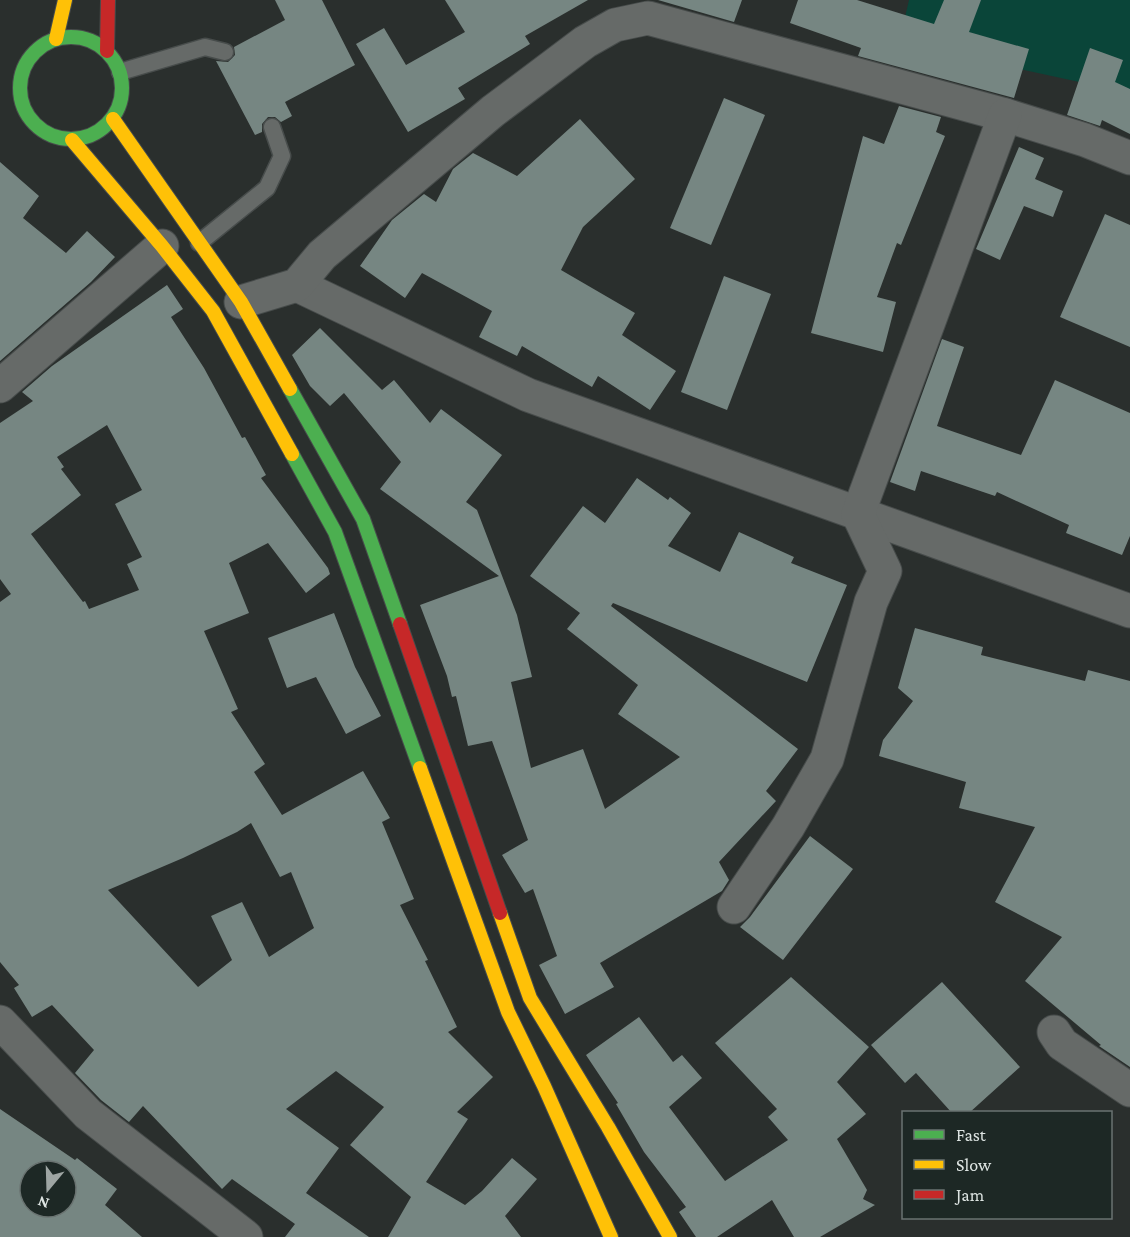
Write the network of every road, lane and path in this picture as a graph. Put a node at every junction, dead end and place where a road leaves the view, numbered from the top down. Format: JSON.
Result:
{"nodes":[{"id":1,"x":65,"y":0,"type":"edge"},
{"id":2,"x":108,"y":0,"type":"edge"},
{"id":3,"x":56,"y":39,"type":"junction"},
{"id":4,"x":107,"y":51,"type":"junction"},
{"id":5,"x":225,"y":52,"type":"dead end"},
{"id":6,"x":120,"y":72,"type":"junction"},
{"id":7,"x":7,"y":85,"type":"dead end"},
{"id":8,"x":20,"y":98,"type":"junction"},
{"id":9,"x":1005,"y":115,"type":"junction"},
{"id":10,"x":113,"y":119,"type":"junction"},
{"id":11,"x":272,"y":127,"type":"dead end"},
{"id":12,"x":72,"y":140,"type":"junction"},
{"id":13,"x":1130,"y":158,"type":"edge"},
{"id":14,"x":199,"y":243,"type":"junction"},
{"id":15,"x":162,"y":246,"type":"junction"},
{"id":16,"x":297,"y":285,"type":"junction"},
{"id":17,"x":241,"y":302,"type":"junction"},
{"id":18,"x":0,"y":386,"type":"edge"},
{"id":19,"x":858,"y":514,"type":"junction"},
{"id":20,"x":1130,"y":611,"type":"edge"},
{"id":21,"x":734,"y":907,"type":"dead end"},
{"id":22,"x":0,"y":1022,"type":"edge"},
{"id":23,"x":1054,"y":1032,"type":"dead end"},
{"id":24,"x":1130,"y":1090,"type":"edge"},
{"id":25,"x":246,"y":1237,"type":"edge"},
{"id":26,"x":611,"y":1237,"type":"edge"},
{"id":27,"x":670,"y":1237,"type":"edge"}],
"edges":[{"from":1,"to":3,"type":"main road"},
{"from":2,"to":4,"type":"main road"},
{"from":3,"to":4,"type":"main road"},
{"from":3,"to":8,"type":"main road"},
{"from":4,"to":6,"type":"main road"},
{"from":5,"to":6,"type":"lane"},
{"from":6,"to":10,"type":"main road"},
{"from":7,"to":8,"type":"main road"},
{"from":8,"to":12,"type":"main road"},
{"from":9,"to":13,"type":"street"},
{"from":9,"to":16,"type":"street"},
{"from":9,"to":19,"type":"street"},
{"from":10,"to":12,"type":"main road"},
{"from":10,"to":14,"type":"main road"},
{"from":11,"to":14,"type":"lane"},
{"from":12,"to":15,"type":"main road"},
{"from":14,"to":17,"type":"main road"},
{"from":15,"to":18,"type":"street"},
{"from":15,"to":26,"type":"main road"},
{"from":16,"to":17,"type":"street"},
{"from":16,"to":19,"type":"street"},
{"from":17,"to":27,"type":"main road"},
{"from":19,"to":20,"type":"street"},
{"from":19,"to":21,"type":"street"},
{"from":22,"to":25,"type":"street"},
{"from":23,"to":24,"type":"street"}]}
